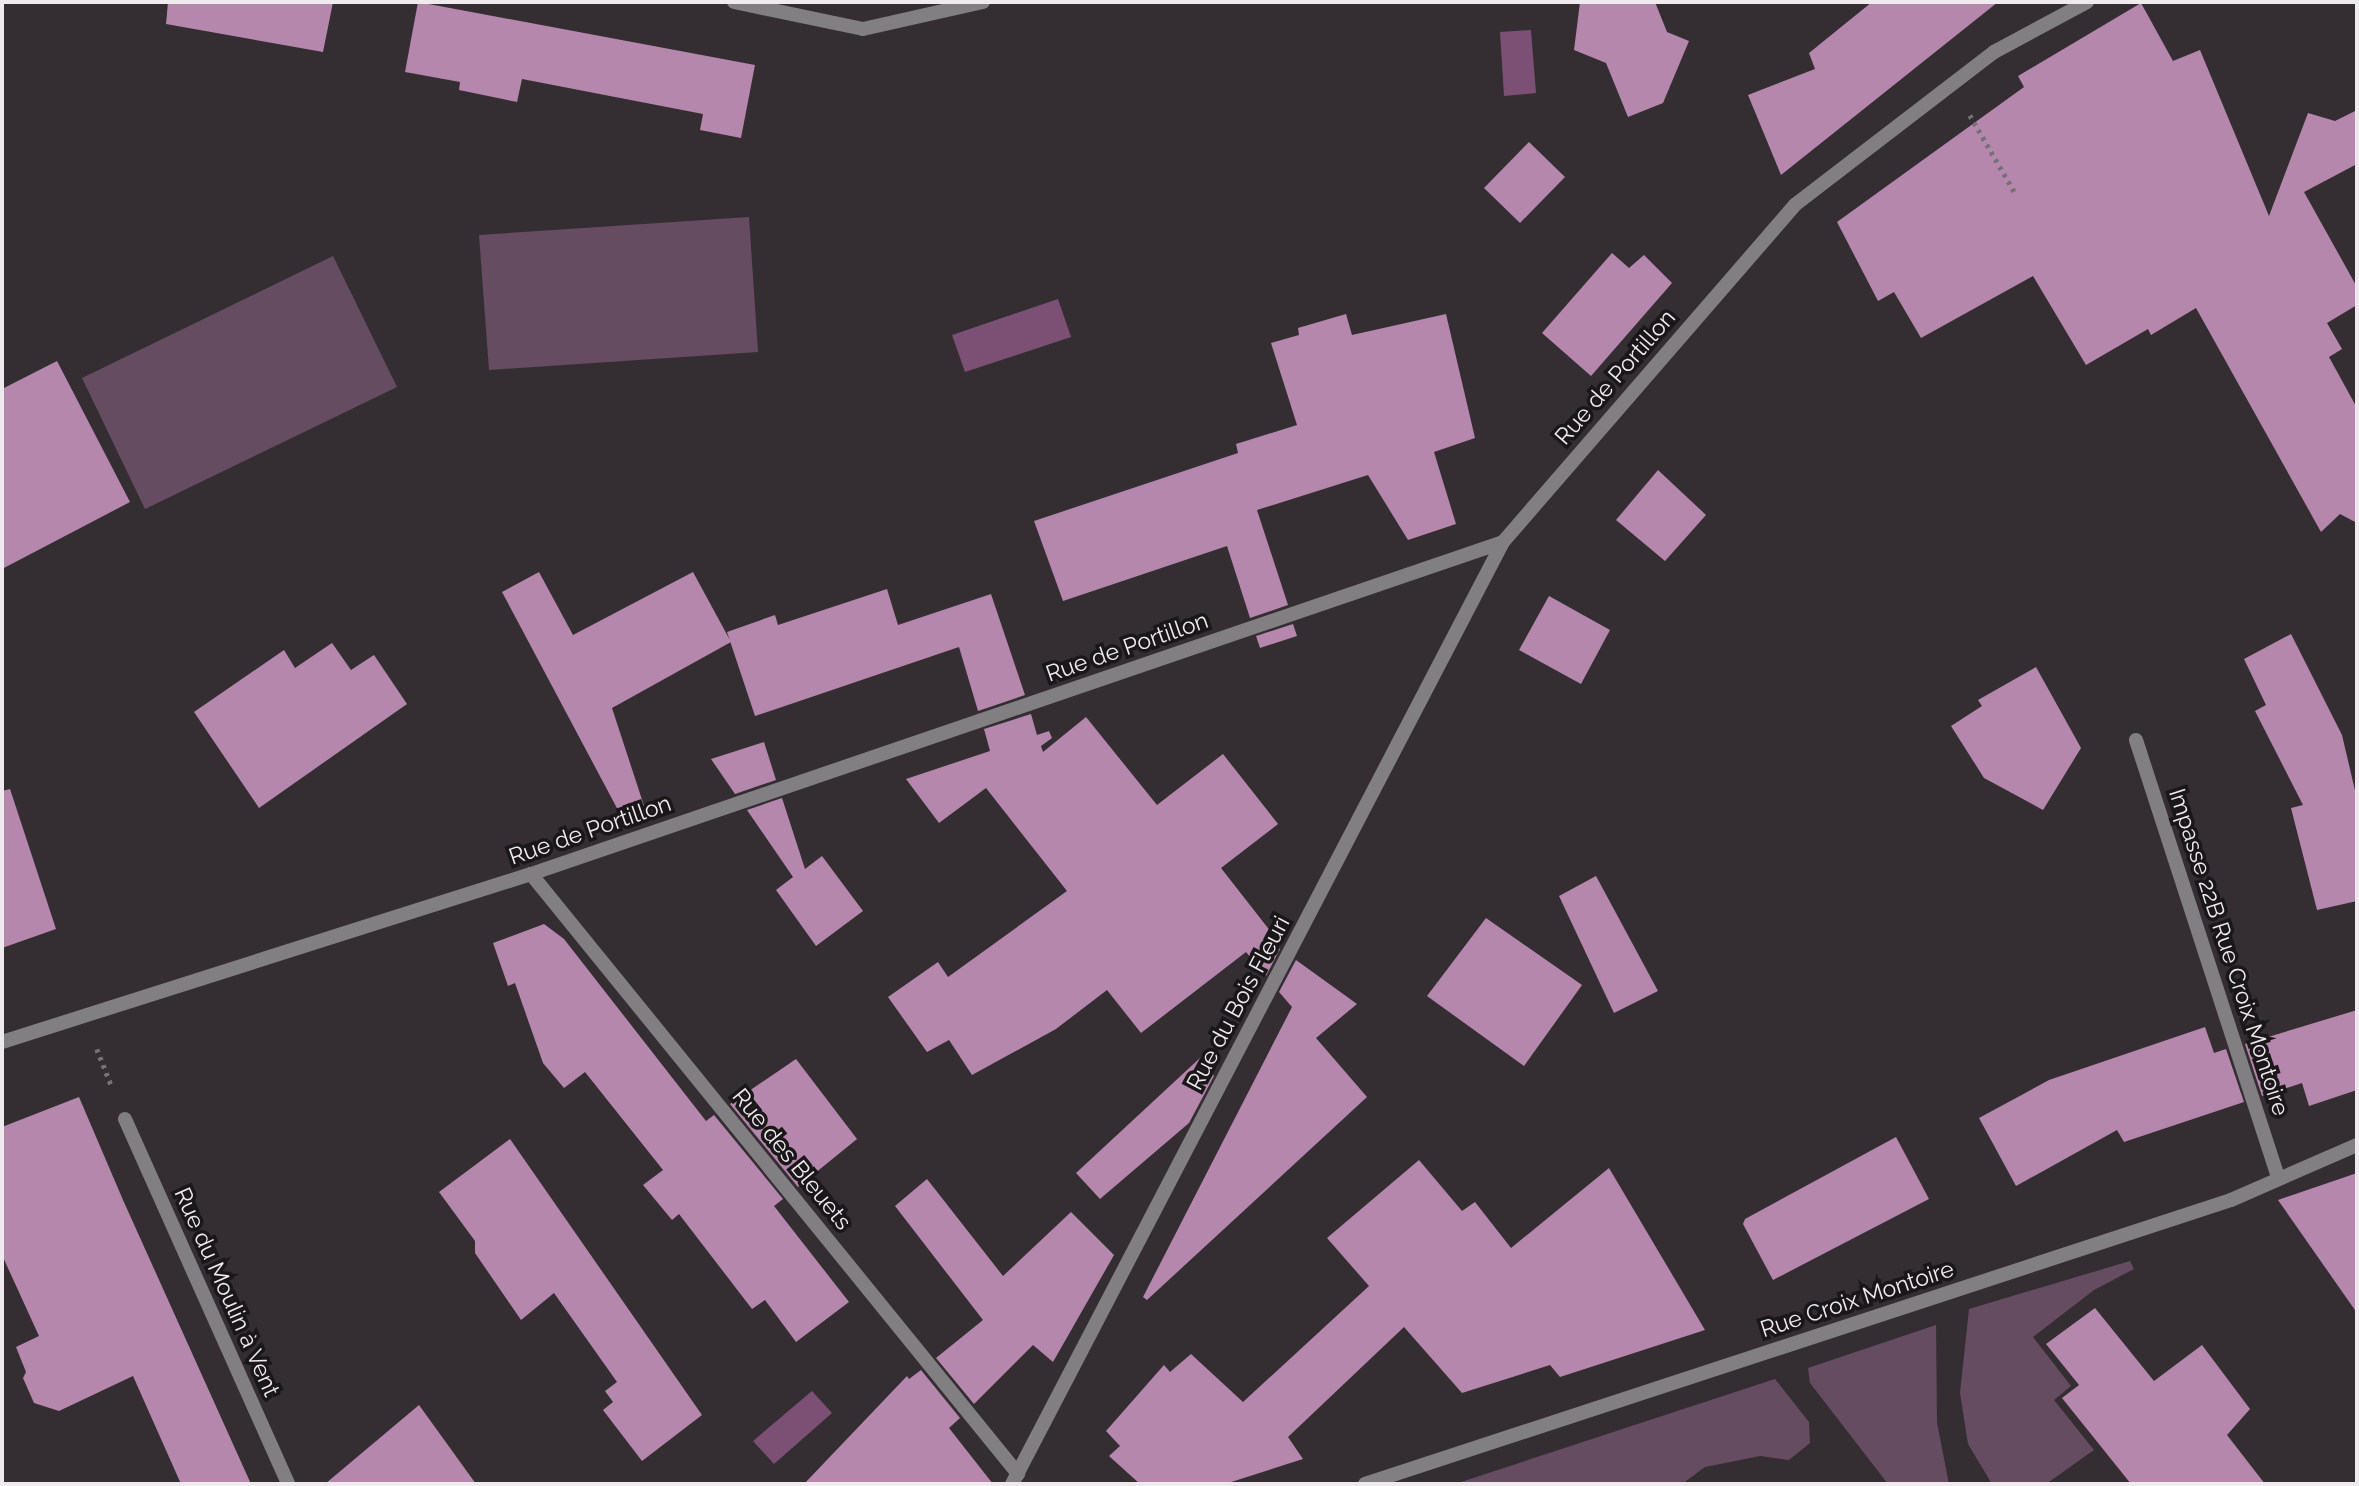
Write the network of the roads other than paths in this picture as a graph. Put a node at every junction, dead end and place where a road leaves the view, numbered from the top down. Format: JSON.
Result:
{"nodes":[{"id":1,"x":734,"y":2,"type":"edge"},
{"id":2,"x":984,"y":2,"type":"edge"},
{"id":3,"x":2087,"y":2,"type":"edge"},
{"id":4,"x":1503,"y":542,"type":"junction"},
{"id":5,"x":2136,"y":740,"type":"dead end"},
{"id":6,"x":531,"y":874,"type":"junction"},
{"id":7,"x":2,"y":1042,"type":"edge"},
{"id":8,"x":125,"y":1119,"type":"road end"},
{"id":9,"x":2357,"y":1145,"type":"edge"},
{"id":10,"x":2278,"y":1177,"type":"junction"},
{"id":11,"x":1015,"y":1479,"type":"edge"},
{"id":12,"x":288,"y":1484,"type":"edge"},
{"id":13,"x":1365,"y":1484,"type":"edge"}],
"edges":[{"from":1,"to":2,"type":"street"},
{"from":3,"to":4,"type":"street","name":"Rue de Portillon"},
{"from":4,"to":6,"type":"street","name":"Rue de Portillon"},
{"from":4,"to":11,"type":"street","name":"Rue du Bois Fleuri"},
{"from":5,"to":10,"type":"street","name":"Impasse 22B Rue Croix Montoire"},
{"from":6,"to":7,"type":"street","name":"Rue de Portillon"},
{"from":6,"to":11,"type":"street","name":"Rue des Bleuets"},
{"from":8,"to":12,"type":"street","name":"Rue du Moulin à Vent"},
{"from":9,"to":10,"type":"street","name":"Rue Croix Montoire"},
{"from":10,"to":13,"type":"street","name":"Rue Croix Montoire"}]}
